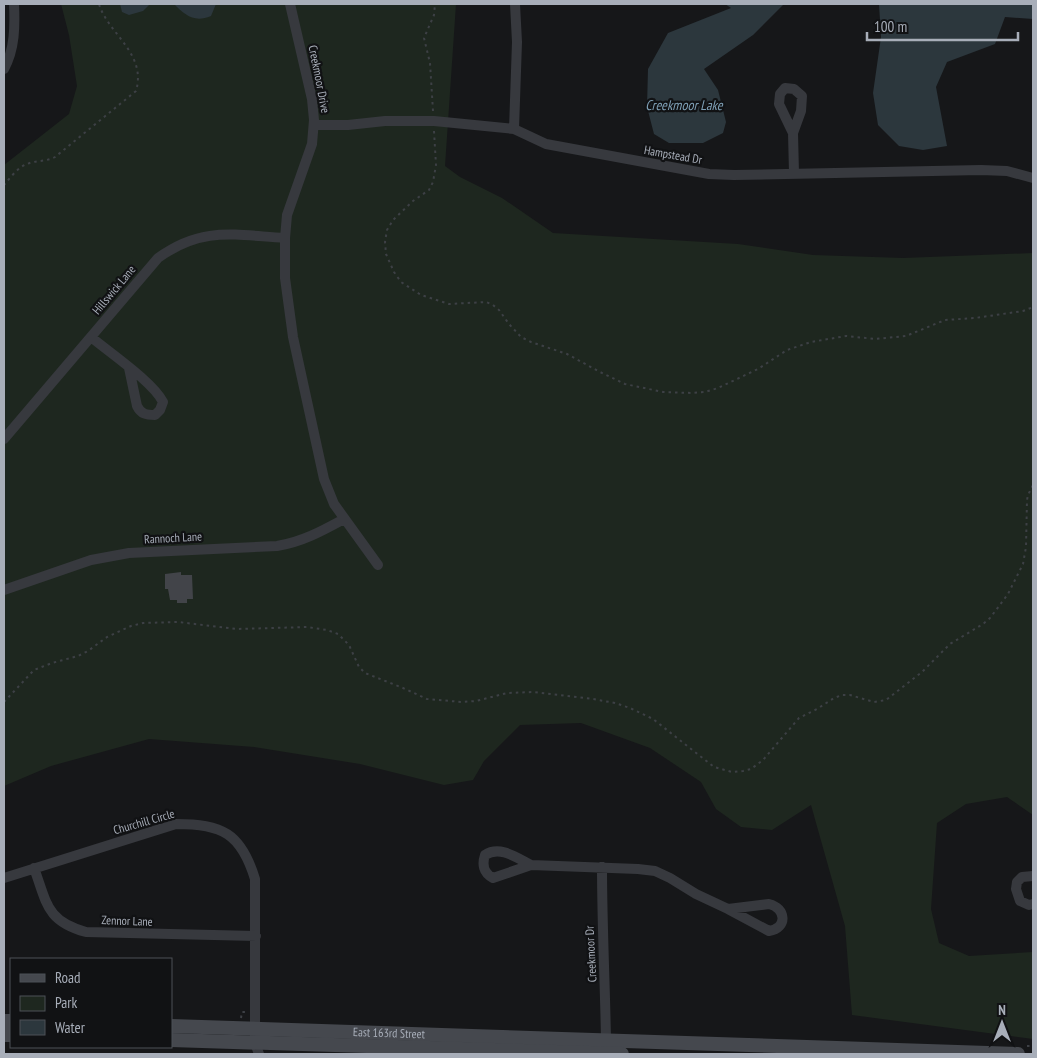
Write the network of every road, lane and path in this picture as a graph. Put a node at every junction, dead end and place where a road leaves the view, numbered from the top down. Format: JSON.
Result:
{"nodes":[{"id":1,"x":14,"y":4,"type":"edge"},
{"id":2,"x":99,"y":4,"type":"edge"},
{"id":3,"x":290,"y":4,"type":"edge"},
{"id":4,"x":435,"y":4,"type":"edge"},
{"id":5,"x":515,"y":4,"type":"edge"},
{"id":6,"x":4,"y":68,"type":"edge"},
{"id":7,"x":434,"y":121,"type":"junction"},
{"id":8,"x":314,"y":126,"type":"junction"},
{"id":9,"x":514,"y":129,"type":"junction"},
{"id":10,"x":793,"y":133,"type":"dead end"},
{"id":11,"x":794,"y":173,"type":"junction"},
{"id":12,"x":1032,"y":175,"type":"edge"},
{"id":13,"x":4,"y":186,"type":"edge"},
{"id":14,"x":285,"y":238,"type":"junction"},
{"id":15,"x":1033,"y":307,"type":"edge"},
{"id":16,"x":91,"y":338,"type":"junction"},
{"id":17,"x":129,"y":368,"type":"junction"},
{"id":18,"x":4,"y":439,"type":"edge"},
{"id":19,"x":1033,"y":485,"type":"edge"},
{"id":20,"x":344,"y":519,"type":"junction"},
{"id":21,"x":378,"y":565,"type":"dead end"},
{"id":22,"x":4,"y":590,"type":"edge"},
{"id":23,"x":4,"y":702,"type":"edge"},
{"id":24,"x":531,"y":865,"type":"dead end"},
{"id":25,"x":602,"y":867,"type":"junction"},
{"id":26,"x":34,"y":868,"type":"junction"},
{"id":27,"x":1033,"y":876,"type":"edge"},
{"id":28,"x":4,"y":878,"type":"edge"},
{"id":29,"x":1033,"y":904,"type":"edge"},
{"id":30,"x":728,"y":909,"type":"junction"},
{"id":31,"x":256,"y":936,"type":"junction"},
{"id":32,"x":172,"y":1026,"type":"edge"},
{"id":33,"x":172,"y":1040,"type":"edge"},
{"id":34,"x":255,"y":1045,"type":"edge"},
{"id":35,"x":605,"y":1049,"type":"edge"},
{"id":36,"x":622,"y":1054,"type":"edge"},
{"id":37,"x":1018,"y":1054,"type":"edge"}],
"edges":[{"from":1,"to":6,"type":"street"},
{"from":2,"to":13,"type":"path"},
{"from":3,"to":8,"type":"street","name":"Creekmoor Drive"},
{"from":4,"to":7,"type":"path"},
{"from":5,"to":9,"type":"street"},
{"from":7,"to":8,"type":"street","name":"Hampstead Dr"},
{"from":7,"to":9,"type":"street","name":"Hampstead Dr"},
{"from":7,"to":15,"type":"path"},
{"from":8,"to":14,"type":"street","name":"Creekmoor Drive"},
{"from":9,"to":11,"type":"street","name":"Hampstead Dr"},
{"from":10,"to":11,"type":"street"},
{"from":11,"to":12,"type":"street","name":"Hampstead Dr"},
{"from":14,"to":16,"type":"street","name":"Hillswick Lane"},
{"from":14,"to":20,"type":"street","name":"Creekmoor Drive"},
{"from":16,"to":17,"type":"street"},
{"from":16,"to":18,"type":"street","name":"Hillswick Lane"},
{"from":17,"to":17,"type":"street"},
{"from":19,"to":23,"type":"path"},
{"from":20,"to":21,"type":"street","name":"Creekmoor Drive"},
{"from":20,"to":22,"type":"street","name":"Rannoch Lane"},
{"from":24,"to":25,"type":"street"},
{"from":25,"to":30,"type":"street"},
{"from":25,"to":35,"type":"street","name":"Creekmoor Dr"},
{"from":26,"to":28,"type":"street","name":"Churchill Circle"},
{"from":26,"to":31,"type":"street","name":"Zennor Lane"},
{"from":26,"to":31,"type":"street","name":"Churchill Circle"},
{"from":27,"to":29,"type":"street"},
{"from":30,"to":30,"type":"street"},
{"from":31,"to":34,"type":"street","name":"Churchill Circle"},
{"from":32,"to":34,"type":"street","name":"East 163rd Street"},
{"from":33,"to":34,"type":"street","name":"East 163rd Street"},
{"from":34,"to":35,"type":"street","name":"East 163rd Street"},
{"from":35,"to":36,"type":"street"},
{"from":35,"to":37,"type":"street"}]}
